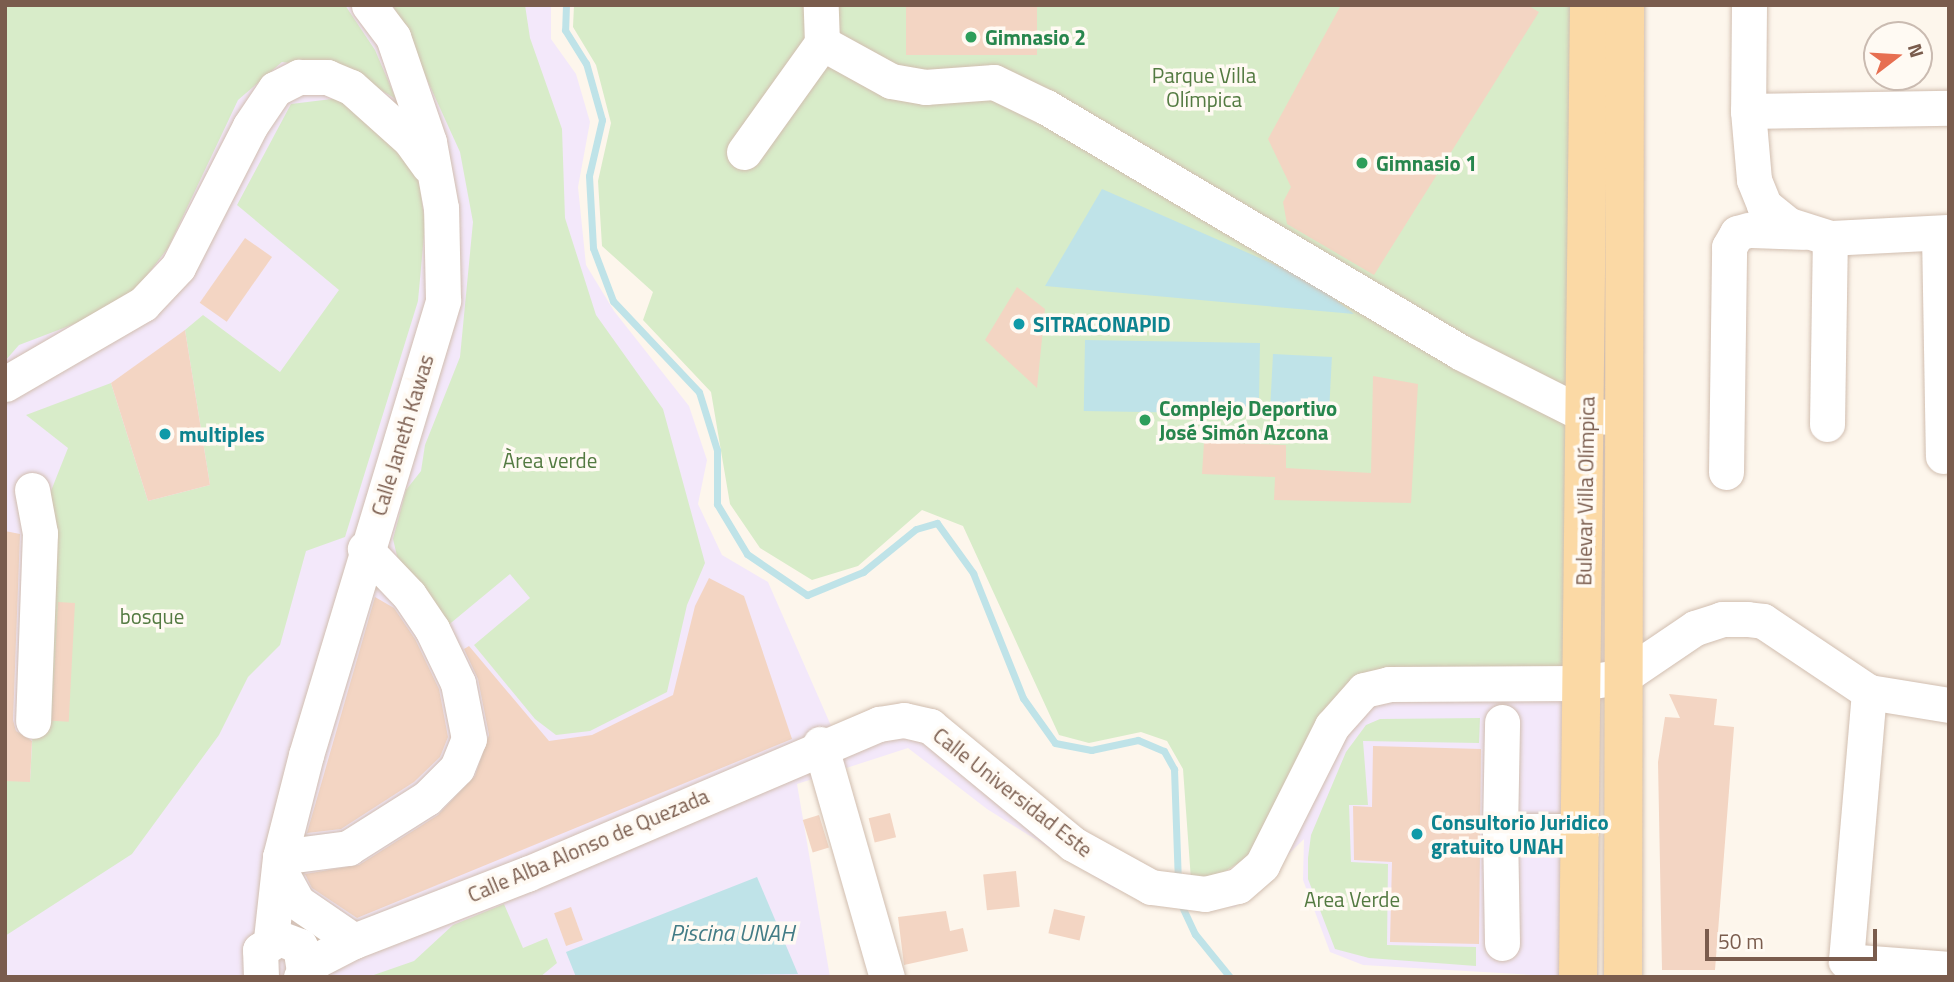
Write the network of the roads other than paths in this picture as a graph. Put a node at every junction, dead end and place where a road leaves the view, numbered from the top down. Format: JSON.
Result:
{"nodes":[{"id":1,"x":369,"y":5,"type":"edge"},
{"id":2,"x":821,"y":5,"type":"edge"},
{"id":3,"x":1589,"y":5,"type":"edge"},
{"id":4,"x":1625,"y":5,"type":"edge"},
{"id":5,"x":1749,"y":5,"type":"edge"},
{"id":6,"x":822,"y":43,"type":"junction"},
{"id":7,"x":1949,"y":108,"type":"edge"},
{"id":8,"x":1748,"y":111,"type":"junction"},
{"id":9,"x":744,"y":152,"type":"dead end"},
{"id":10,"x":436,"y":176,"type":"junction"},
{"id":11,"x":1944,"y":232,"type":"edge"},
{"id":12,"x":1818,"y":235,"type":"junction"},
{"id":13,"x":5,"y":384,"type":"edge"},
{"id":14,"x":1606,"y":417,"type":"junction"},
{"id":15,"x":1827,"y":425,"type":"dead end"},
{"id":16,"x":1943,"y":456,"type":"dead end"},
{"id":17,"x":1726,"y":472,"type":"dead end"},
{"id":18,"x":32,"y":490,"type":"dead end"},
{"id":19,"x":365,"y":549,"type":"junction"},
{"id":20,"x":1624,"y":676,"type":"junction"},
{"id":21,"x":1581,"y":683,"type":"junction"},
{"id":22,"x":1869,"y":692,"type":"junction"},
{"id":23,"x":1949,"y":705,"type":"edge"},
{"id":24,"x":33,"y":721,"type":"dead end"},
{"id":25,"x":1502,"y":722,"type":"dead end"},
{"id":26,"x":820,"y":744,"type":"junction"},
{"id":27,"x":1500,"y":831,"type":"junction"},
{"id":28,"x":1581,"y":831,"type":"junction"},
{"id":29,"x":279,"y":863,"type":"junction"},
{"id":30,"x":355,"y":941,"type":"junction"},
{"id":31,"x":1502,"y":943,"type":"dead end"},
{"id":32,"x":278,"y":961,"type":"edge"},
{"id":33,"x":1949,"y":969,"type":"edge"},
{"id":34,"x":887,"y":977,"type":"edge"},
{"id":35,"x":1578,"y":977,"type":"edge"},
{"id":36,"x":1623,"y":977,"type":"edge"}],
"edges":[{"from":1,"to":10,"type":"street","name":"Calle Janeth Kawas"},
{"from":2,"to":6,"type":"street"},
{"from":3,"to":14,"type":"main road","name":"Bulevar Villa Olímpica"},
{"from":4,"to":14,"type":"main road","name":"Bulevar Villa Olímpica"},
{"from":5,"to":8,"type":"street"},
{"from":6,"to":9,"type":"street"},
{"from":6,"to":14,"type":"street"},
{"from":7,"to":8,"type":"street"},
{"from":8,"to":12,"type":"street"},
{"from":10,"to":13,"type":"street"},
{"from":10,"to":19,"type":"street","name":"Calle Janeth Kawas"},
{"from":11,"to":12,"type":"street"},
{"from":11,"to":16,"type":"street"},
{"from":12,"to":15,"type":"street"},
{"from":12,"to":17,"type":"street"},
{"from":14,"to":20,"type":"main road","name":"Bulevar Villa Olímpica"},
{"from":14,"to":21,"type":"main road","name":"Bulevar Villa Olímpica"},
{"from":18,"to":24,"type":"street"},
{"from":19,"to":29,"type":"street","name":"Calle Janeth Kawas"},
{"from":19,"to":29,"type":"street"},
{"from":20,"to":21,"type":"street","name":"Calle Universidad Este"},
{"from":20,"to":22,"type":"street"},
{"from":20,"to":36,"type":"main road","name":"Bulevar Villa Olímpica"},
{"from":21,"to":26,"type":"street","name":"Calle Universidad Este"},
{"from":21,"to":28,"type":"main road","name":"Bulevar Villa Olímpica"},
{"from":22,"to":23,"type":"street"},
{"from":22,"to":33,"type":"street"},
{"from":25,"to":27,"type":"street"},
{"from":26,"to":30,"type":"street","name":"Calle Alba Alonso de Quezada"},
{"from":26,"to":34,"type":"street"},
{"from":27,"to":28,"type":"street"},
{"from":27,"to":31,"type":"street"},
{"from":28,"to":35,"type":"main road","name":"Bulevar Villa Olímpica"},
{"from":29,"to":30,"type":"street"},
{"from":29,"to":32,"type":"street"},
{"from":30,"to":32,"type":"street","name":"Calle Alba Alonso de Quezada"}]}
